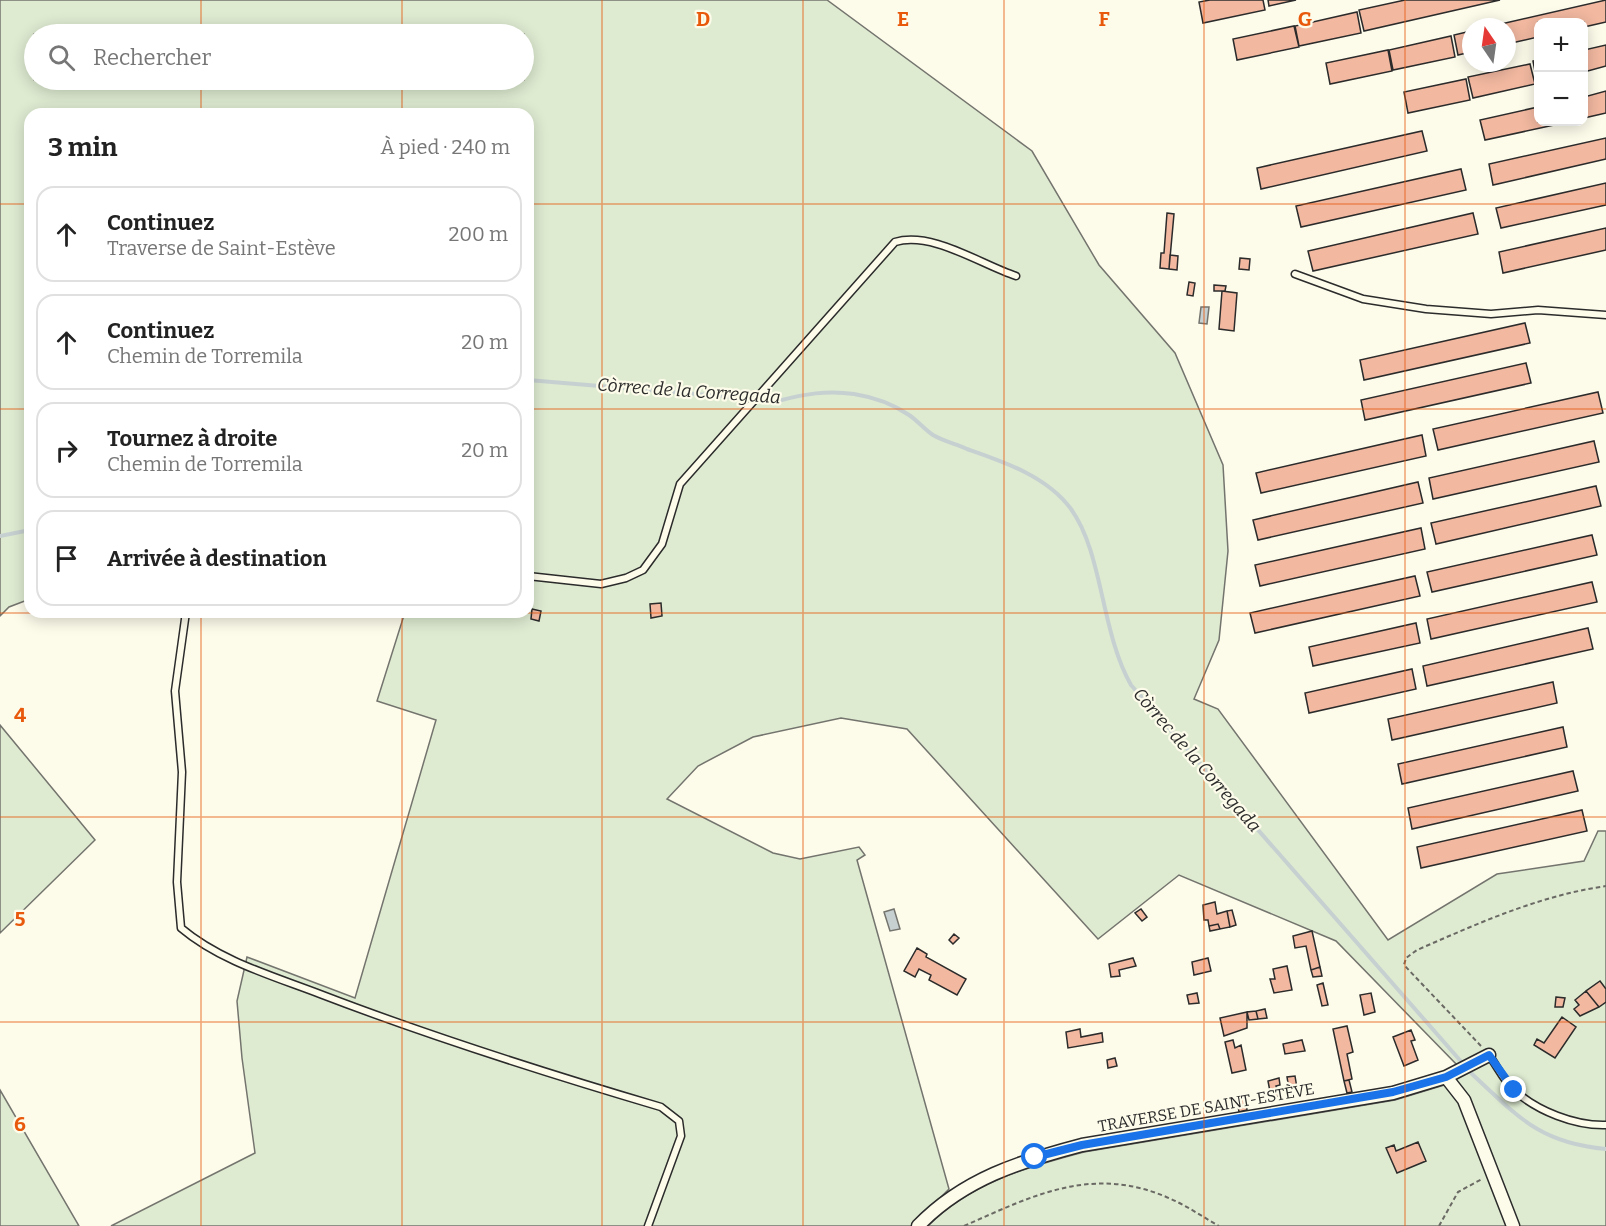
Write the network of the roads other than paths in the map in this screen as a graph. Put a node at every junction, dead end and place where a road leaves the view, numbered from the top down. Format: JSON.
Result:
{"nodes":[{"id":1,"x":1295,"y":274,"type":"dead end"},
{"id":2,"x":1016,"y":276,"type":"dead end"},
{"id":3,"x":1606,"y":315,"type":"edge"},
{"id":4,"x":534,"y":577,"type":"edge"},
{"id":5,"x":185,"y":618,"type":"edge"},
{"id":6,"x":1489,"y":1055,"type":"joint"},
{"id":7,"x":1446,"y":1077,"type":"junction"},
{"id":8,"x":1606,"y":1125,"type":"edge"},
{"id":9,"x":648,"y":1226,"type":"edge"},
{"id":10,"x":918,"y":1226,"type":"edge"},
{"id":11,"x":1512,"y":1226,"type":"edge"}],
"edges":[{"from":1,"to":3,"type":"lane"},
{"from":2,"to":4,"type":"lane"},
{"from":5,"to":9,"type":"lane"},
{"from":6,"to":7,"type":"street","name":"TRAVERSE DE SAINT-ESTÈVE"},
{"from":6,"to":8,"type":"lane"},
{"from":7,"to":10,"type":"street","name":"TRAVERSE DE SAINT-ESTÈVE"},
{"from":7,"to":11,"type":"street"}]}
